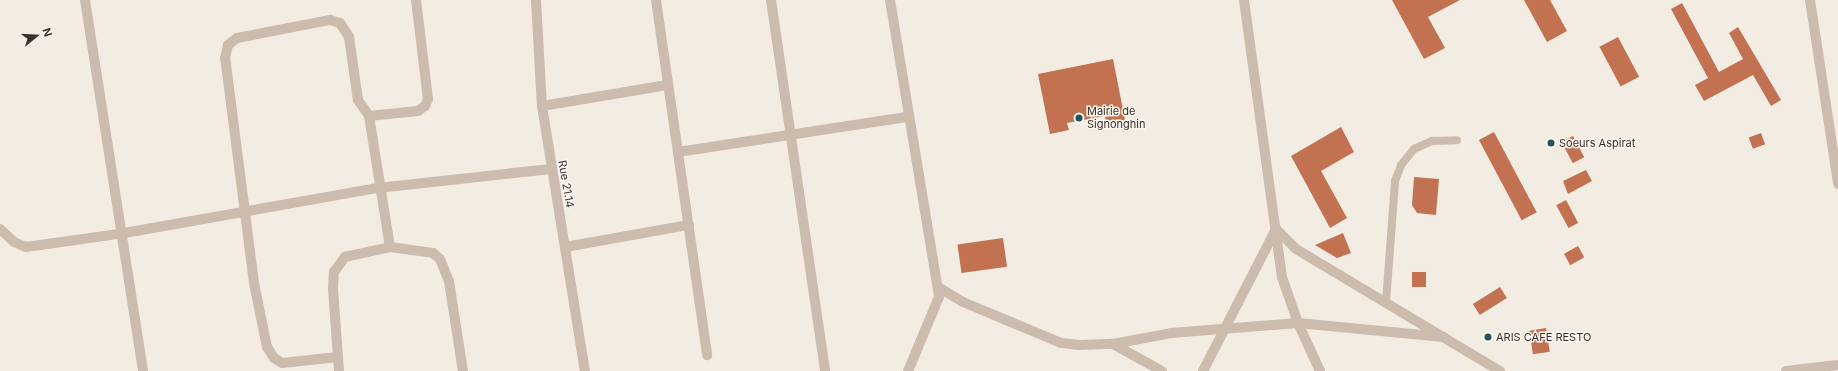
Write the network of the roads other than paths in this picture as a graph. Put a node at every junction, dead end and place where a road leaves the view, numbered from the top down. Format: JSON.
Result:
{"nodes":[{"id":1,"x":85,"y":0,"type":"edge"},
{"id":2,"x":416,"y":0,"type":"edge"},
{"id":3,"x":536,"y":0,"type":"edge"},
{"id":4,"x":656,"y":0,"type":"edge"},
{"id":5,"x":771,"y":0,"type":"edge"},
{"id":6,"x":890,"y":0,"type":"edge"},
{"id":7,"x":1244,"y":0,"type":"edge"},
{"id":8,"x":1810,"y":0,"type":"edge"},
{"id":9,"x":667,"y":85,"type":"junction"},
{"id":10,"x":542,"y":106,"type":"junction"},
{"id":11,"x":369,"y":116,"type":"junction"},
{"id":12,"x":908,"y":117,"type":"junction"},
{"id":13,"x":792,"y":134,"type":"junction"},
{"id":14,"x":1457,"y":140,"type":"dead end"},
{"id":15,"x":678,"y":152,"type":"junction"},
{"id":16,"x":550,"y":170,"type":"junction"},
{"id":17,"x":1838,"y":184,"type":"edge"},
{"id":18,"x":378,"y":188,"type":"junction"},
{"id":19,"x":246,"y":211,"type":"junction"},
{"id":20,"x":688,"y":225,"type":"junction"},
{"id":21,"x":0,"y":229,"type":"edge"},
{"id":22,"x":1276,"y":229,"type":"junction"},
{"id":23,"x":119,"y":234,"type":"junction"},
{"id":24,"x":390,"y":247,"type":"junction"},
{"id":25,"x":565,"y":247,"type":"junction"},
{"id":26,"x":938,"y":287,"type":"junction"},
{"id":27,"x":1386,"y":302,"type":"junction"},
{"id":28,"x":1298,"y":323,"type":"junction"},
{"id":29,"x":1225,"y":328,"type":"junction"},
{"id":30,"x":1443,"y":337,"type":"junction"},
{"id":31,"x":1113,"y":344,"type":"junction"},
{"id":32,"x":707,"y":355,"type":"dead end"},
{"id":33,"x":337,"y":357,"type":"junction"},
{"id":34,"x":1838,"y":365,"type":"edge"},
{"id":35,"x":143,"y":371,"type":"edge"},
{"id":36,"x":339,"y":371,"type":"edge"},
{"id":37,"x":463,"y":371,"type":"edge"},
{"id":38,"x":585,"y":371,"type":"edge"},
{"id":39,"x":825,"y":371,"type":"edge"},
{"id":40,"x":908,"y":371,"type":"edge"},
{"id":41,"x":1162,"y":371,"type":"edge"},
{"id":42,"x":1203,"y":371,"type":"edge"},
{"id":43,"x":1320,"y":371,"type":"edge"},
{"id":44,"x":1500,"y":371,"type":"edge"},
{"id":45,"x":1786,"y":371,"type":"edge"}],
"edges":[{"from":1,"to":23,"type":"street"},
{"from":2,"to":11,"type":"street"},
{"from":3,"to":10,"type":"street","name":"Rue 21.14"},
{"from":4,"to":9,"type":"street"},
{"from":5,"to":13,"type":"street"},
{"from":6,"to":12,"type":"street"},
{"from":7,"to":22,"type":"street"},
{"from":8,"to":17,"type":"street"},
{"from":9,"to":10,"type":"street"},
{"from":9,"to":15,"type":"street"},
{"from":10,"to":16,"type":"street","name":"Rue 21.14"},
{"from":11,"to":18,"type":"street"},
{"from":11,"to":19,"type":"street"},
{"from":12,"to":13,"type":"street"},
{"from":12,"to":26,"type":"street"},
{"from":13,"to":15,"type":"street"},
{"from":13,"to":39,"type":"street"},
{"from":14,"to":27,"type":"lane"},
{"from":15,"to":20,"type":"street"},
{"from":16,"to":18,"type":"street"},
{"from":16,"to":25,"type":"street","name":"Rue 21.14"},
{"from":18,"to":19,"type":"street"},
{"from":18,"to":24,"type":"street"},
{"from":19,"to":23,"type":"street"},
{"from":19,"to":33,"type":"street"},
{"from":20,"to":25,"type":"street"},
{"from":20,"to":32,"type":"street"},
{"from":21,"to":23,"type":"street"},
{"from":22,"to":27,"type":"street"},
{"from":22,"to":28,"type":"street"},
{"from":22,"to":29,"type":"street"},
{"from":23,"to":35,"type":"street"},
{"from":24,"to":33,"type":"street"},
{"from":24,"to":37,"type":"street"},
{"from":25,"to":38,"type":"street","name":"Rue 21.14"},
{"from":26,"to":31,"type":"street"},
{"from":26,"to":40,"type":"street"},
{"from":27,"to":30,"type":"street"},
{"from":28,"to":29,"type":"street"},
{"from":28,"to":30,"type":"street"},
{"from":28,"to":43,"type":"street"},
{"from":29,"to":31,"type":"street"},
{"from":29,"to":42,"type":"street"},
{"from":30,"to":44,"type":"street"},
{"from":31,"to":41,"type":"street"},
{"from":33,"to":36,"type":"street"},
{"from":34,"to":45,"type":"street"}]}
